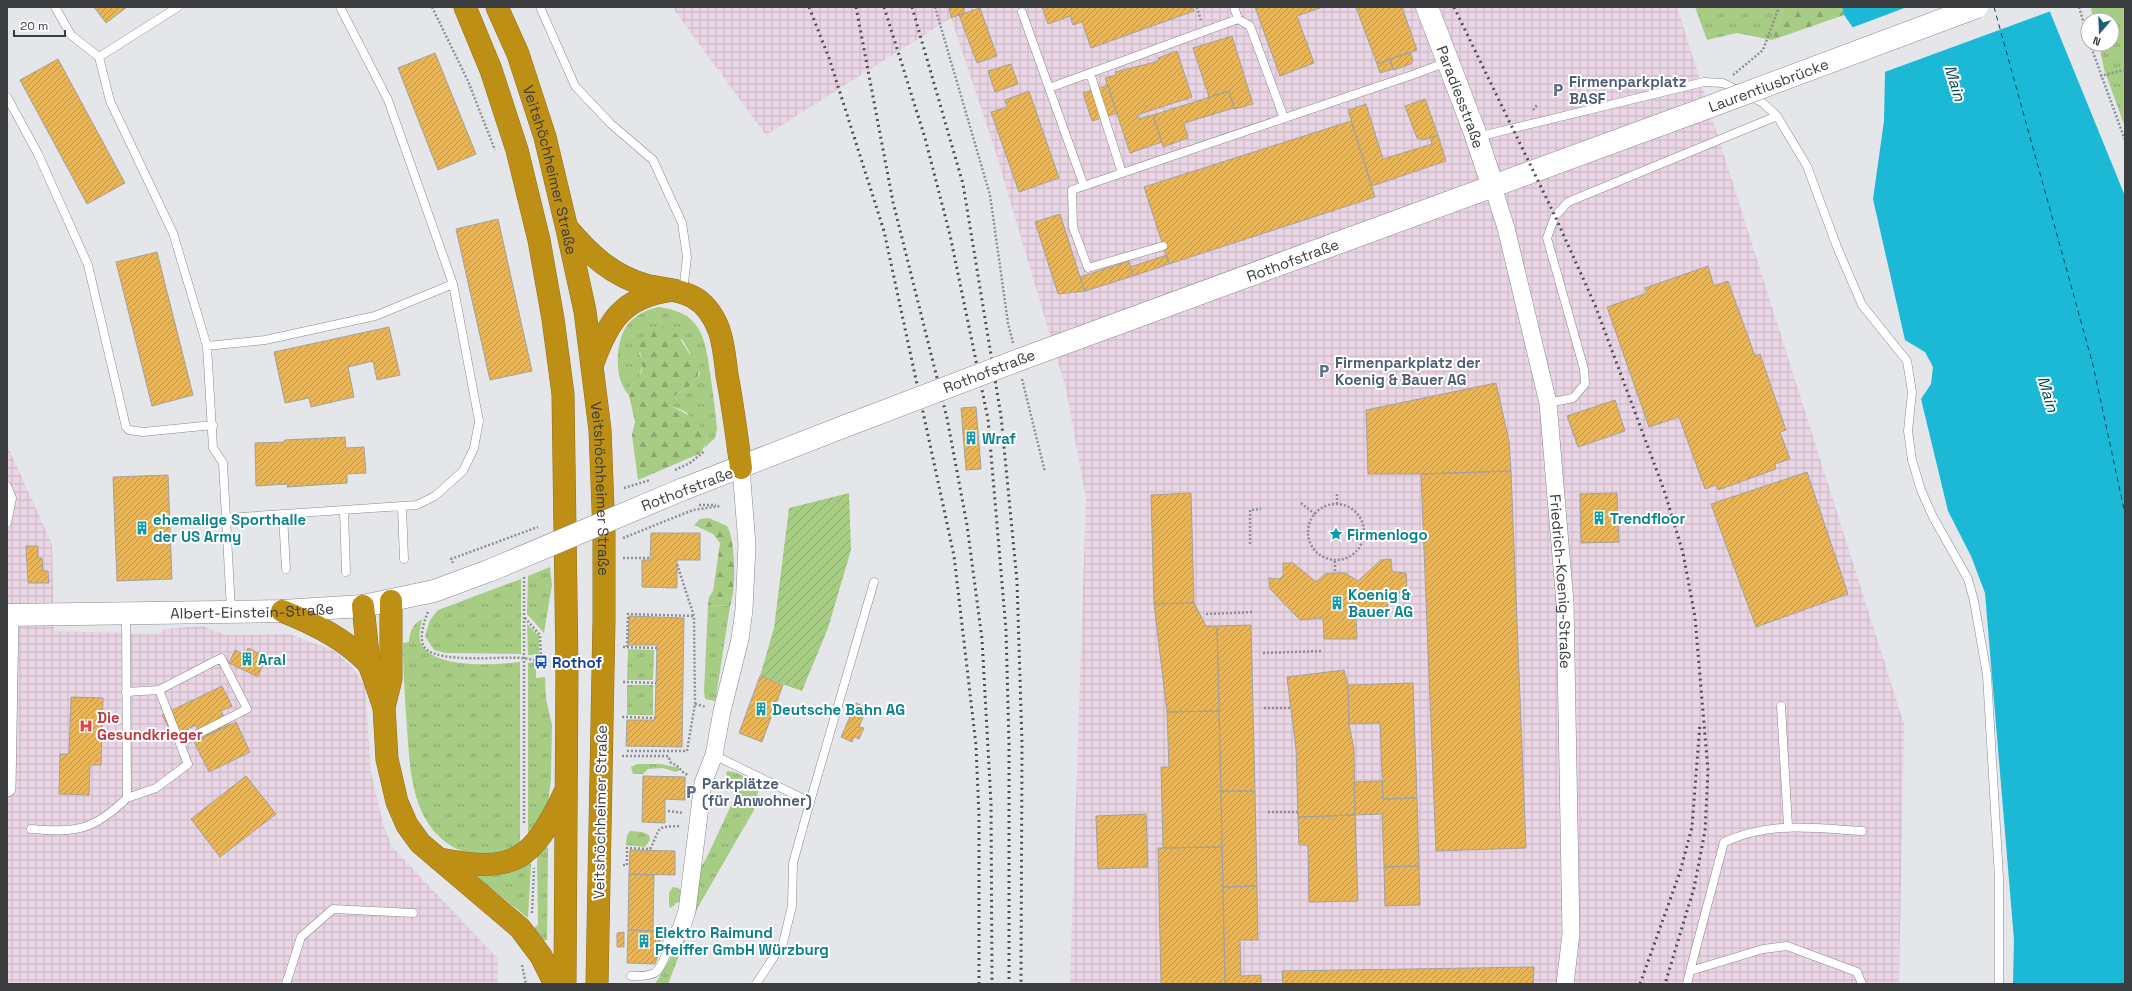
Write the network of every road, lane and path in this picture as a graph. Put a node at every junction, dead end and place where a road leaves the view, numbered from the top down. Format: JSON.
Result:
{"nodes":[{"id":1,"x":55,"y":7,"type":"edge"},
{"id":2,"x":178,"y":7,"type":"edge"},
{"id":3,"x":340,"y":7,"type":"edge"},
{"id":4,"x":432,"y":7,"type":"edge"},
{"id":5,"x":465,"y":7,"type":"edge"},
{"id":6,"x":497,"y":7,"type":"edge"},
{"id":7,"x":540,"y":7,"type":"edge"},
{"id":8,"x":935,"y":7,"type":"edge"},
{"id":9,"x":1234,"y":7,"type":"edge"},
{"id":10,"x":1427,"y":7,"type":"edge"},
{"id":11,"x":1779,"y":7,"type":"edge"},
{"id":12,"x":1977,"y":7,"type":"edge"},
{"id":13,"x":1022,"y":12,"type":"dead end"},
{"id":14,"x":1238,"y":19,"type":"junction"},
{"id":15,"x":2092,"y":52,"type":"edge"},
{"id":16,"x":99,"y":57,"type":"junction"},
{"id":17,"x":1448,"y":62,"type":"junction"},
{"id":18,"x":2125,"y":70,"type":"edge"},
{"id":19,"x":1090,"y":73,"type":"junction"},
{"id":20,"x":2100,"y":76,"type":"junction"},
{"id":21,"x":1723,"y":83,"type":"junction"},
{"id":22,"x":1049,"y":88,"type":"junction"},
{"id":23,"x":7,"y":98,"type":"edge"},
{"id":24,"x":1777,"y":116,"type":"junction"},
{"id":25,"x":1284,"y":118,"type":"junction"},
{"id":26,"x":1476,"y":137,"type":"junction"},
{"id":27,"x":2125,"y":140,"type":"edge"},
{"id":28,"x":496,"y":152,"type":"dead end"},
{"id":29,"x":1122,"y":173,"type":"junction"},
{"id":30,"x":1084,"y":186,"type":"junction"},
{"id":31,"x":1493,"y":187,"type":"junction"},
{"id":32,"x":567,"y":229,"type":"junction"},
{"id":33,"x":1163,"y":246,"type":"dead end"},
{"id":34,"x":452,"y":284,"type":"junction"},
{"id":35,"x":677,"y":292,"type":"junction"},
{"id":36,"x":207,"y":346,"type":"junction"},
{"id":37,"x":1020,"y":359,"type":"junction"},
{"id":38,"x":592,"y":366,"type":"junction"},
{"id":39,"x":1548,"y":403,"type":"junction"},
{"id":40,"x":212,"y":425,"type":"junction"},
{"id":41,"x":705,"y":451,"type":"dead end"},
{"id":42,"x":741,"y":468,"type":"junction"},
{"id":43,"x":1045,"y":472,"type":"dead end"},
{"id":44,"x":652,"y":480,"type":"dead end"},
{"id":45,"x":7,"y":486,"type":"edge"},
{"id":46,"x":624,"y":488,"type":"dead end"},
{"id":47,"x":680,"y":489,"type":"junction"},
{"id":48,"x":1337,"y":494,"type":"dead end"},
{"id":49,"x":1301,"y":503,"type":"dead end"},
{"id":50,"x":1337,"y":504,"type":"junction"},
{"id":51,"x":402,"y":507,"type":"junction"},
{"id":52,"x":1261,"y":510,"type":"dead end"},
{"id":53,"x":344,"y":511,"type":"junction"},
{"id":54,"x":1315,"y":514,"type":"junction"},
{"id":55,"x":283,"y":515,"type":"junction"},
{"id":56,"x":226,"y":518,"type":"junction"},
{"id":57,"x":7,"y":523,"type":"edge"},
{"id":58,"x":545,"y":525,"type":"dead end"},
{"id":59,"x":622,"y":538,"type":"dead end"},
{"id":60,"x":1250,"y":544,"type":"dead end"},
{"id":61,"x":623,"y":558,"type":"dead end"},
{"id":62,"x":650,"y":558,"type":"dead end"},
{"id":63,"x":404,"y":559,"type":"dead end"},
{"id":64,"x":451,"y":559,"type":"dead end"},
{"id":65,"x":1335,"y":561,"type":"junction"},
{"id":66,"x":677,"y":564,"type":"dead end"},
{"id":67,"x":286,"y":569,"type":"dead end"},
{"id":68,"x":491,"y":570,"type":"joint"},
{"id":69,"x":346,"y":572,"type":"dead end"},
{"id":70,"x":1335,"y":573,"type":"dead end"},
{"id":71,"x":524,"y":576,"type":"dead end"},
{"id":72,"x":874,"y":582,"type":"dead end"},
{"id":73,"x":391,"y":602,"type":"junction"},
{"id":74,"x":363,"y":606,"type":"junction"},
{"id":75,"x":430,"y":610,"type":"dead end"},
{"id":76,"x":282,"y":611,"type":"junction"},
{"id":77,"x":232,"y":612,"type":"junction"},
{"id":78,"x":1253,"y":612,"type":"dead end"},
{"id":79,"x":126,"y":613,"type":"junction"},
{"id":80,"x":1206,"y":614,"type":"dead end"},
{"id":81,"x":8,"y":615,"type":"edge"},
{"id":82,"x":523,"y":616,"type":"junction"},
{"id":83,"x":694,"y":616,"type":"junction"},
{"id":84,"x":623,"y":647,"type":"dead end"},
{"id":85,"x":627,"y":647,"type":"junction"},
{"id":86,"x":657,"y":648,"type":"dead end"},
{"id":87,"x":1322,"y":651,"type":"dead end"},
{"id":88,"x":1263,"y":653,"type":"dead end"},
{"id":89,"x":523,"y":658,"type":"junction"},
{"id":90,"x":369,"y":664,"type":"junction"},
{"id":91,"x":623,"y":682,"type":"dead end"},
{"id":92,"x":656,"y":683,"type":"dead end"},
{"id":93,"x":159,"y":690,"type":"junction"},
{"id":94,"x":126,"y":692,"type":"junction"},
{"id":95,"x":1781,"y":706,"type":"dead end"},
{"id":96,"x":384,"y":707,"type":"junction"},
{"id":97,"x":1264,"y":708,"type":"dead end"},
{"id":98,"x":1291,"y":708,"type":"dead end"},
{"id":99,"x":622,"y":717,"type":"dead end"},
{"id":100,"x":655,"y":718,"type":"dead end"},
{"id":101,"x":180,"y":743,"type":"junction"},
{"id":102,"x":627,"y":750,"type":"dead end"},
{"id":103,"x":714,"y":755,"type":"junction"},
{"id":104,"x":622,"y":756,"type":"dead end"},
{"id":105,"x":703,"y":783,"type":"junction"},
{"id":106,"x":7,"y":788,"type":"edge"},
{"id":107,"x":567,"y":788,"type":"junction"},
{"id":108,"x":127,"y":798,"type":"junction"},
{"id":109,"x":810,"y":802,"type":"junction"},
{"id":110,"x":1268,"y":812,"type":"dead end"},
{"id":111,"x":1298,"y":812,"type":"dead end"},
{"id":112,"x":697,"y":825,"type":"junction"},
{"id":113,"x":1788,"y":826,"type":"junction"},
{"id":114,"x":32,"y":829,"type":"dead end"},
{"id":115,"x":1862,"y":832,"type":"dead end"},
{"id":116,"x":526,"y":852,"type":"junction"},
{"id":117,"x":438,"y":859,"type":"junction"},
{"id":118,"x":622,"y":865,"type":"dead end"},
{"id":119,"x":413,"y":913,"type":"dead end"},
{"id":120,"x":522,"y":931,"type":"junction"},
{"id":121,"x":671,"y":945,"type":"joint"},
{"id":122,"x":521,"y":961,"type":"dead end"},
{"id":123,"x":1690,"y":971,"type":"junction"},
{"id":124,"x":657,"y":973,"type":"junction"},
{"id":125,"x":631,"y":976,"type":"dead end"},
{"id":126,"x":286,"y":984,"type":"edge"},
{"id":127,"x":526,"y":984,"type":"edge"},
{"id":128,"x":555,"y":984,"type":"edge"},
{"id":129,"x":565,"y":984,"type":"edge"},
{"id":130,"x":597,"y":984,"type":"edge"},
{"id":131,"x":650,"y":984,"type":"edge"},
{"id":132,"x":756,"y":984,"type":"edge"},
{"id":133,"x":1565,"y":984,"type":"edge"},
{"id":134,"x":1687,"y":984,"type":"edge"},
{"id":135,"x":1862,"y":984,"type":"edge"},
{"id":136,"x":1999,"y":984,"type":"edge"}],
"edges":[{"from":1,"to":16,"type":"lane"},
{"from":2,"to":16,"type":"lane"},
{"from":3,"to":34,"type":"lane"},
{"from":4,"to":28,"type":"path"},
{"from":5,"to":107,"type":"highway","name":"Veitshöchheimer Straße"},
{"from":6,"to":32,"type":"highway","name":"Veitshöchheimer Straße"},
{"from":7,"to":35,"type":"lane"},
{"from":8,"to":37,"type":"path"},
{"from":9,"to":14,"type":"lane"},
{"from":10,"to":17,"type":"main road","name":"Paradiesstraße"},
{"from":11,"to":21,"type":"path"},
{"from":12,"to":31,"type":"main road","name":"Laurentiusbrücke","bridge":true},
{"from":13,"to":22,"type":"lane"},
{"from":14,"to":19,"type":"lane"},
{"from":14,"to":25,"type":"lane"},
{"from":15,"to":20,"type":"path"},
{"from":16,"to":36,"type":"lane"},
{"from":17,"to":25,"type":"lane"},
{"from":17,"to":26,"type":"main road","name":"Paradiesstraße"},
{"from":18,"to":20,"type":"path"},
{"from":19,"to":22,"type":"lane"},
{"from":19,"to":29,"type":"lane"},
{"from":20,"to":27,"type":"path"},
{"from":21,"to":24,"type":"lane"},
{"from":21,"to":26,"type":"lane"},
{"from":22,"to":30,"type":"lane"},
{"from":23,"to":40,"type":"lane"},
{"from":24,"to":39,"type":"lane"},
{"from":24,"to":136,"type":"lane"},
{"from":25,"to":29,"type":"lane"},
{"from":26,"to":31,"type":"main road","name":"Paradiesstraße"},
{"from":29,"to":30,"type":"lane"},
{"from":30,"to":33,"type":"lane"},
{"from":31,"to":37,"type":"main road","name":"Rothofstraße"},
{"from":31,"to":39,"type":"street","name":"Friedrich-Koenig-Straße"},
{"from":32,"to":35,"type":"highway"},
{"from":32,"to":38,"type":"highway","name":"Veitshöchheimer Straße"},
{"from":34,"to":36,"type":"lane"},
{"from":34,"to":51,"type":"lane"},
{"from":35,"to":38,"type":"highway"},
{"from":35,"to":42,"type":"highway"},
{"from":36,"to":40,"type":"lane"},
{"from":37,"to":42,"type":"main road","name":"Rothofstraße","bridge":true},
{"from":37,"to":43,"type":"path"},
{"from":38,"to":130,"type":"highway","name":"Veitshöchheimer Straße"},
{"from":39,"to":133,"type":"street","name":"Friedrich-Koenig-Straße"},
{"from":40,"to":56,"type":"lane"},
{"from":41,"to":47,"type":"path"},
{"from":42,"to":47,"type":"main road","name":"Rothofstraße"},
{"from":42,"to":103,"type":"street"},
{"from":44,"to":46,"type":"path"},
{"from":45,"to":57,"type":"lane"},
{"from":47,"to":59,"type":"path"},
{"from":47,"to":68,"type":"main road","name":"Rothofstraße","bridge":true},
{"from":48,"to":50,"type":"path"},
{"from":49,"to":54,"type":"path"},
{"from":50,"to":54,"type":"path"},
{"from":50,"to":65,"type":"path"},
{"from":51,"to":53,"type":"lane"},
{"from":51,"to":63,"type":"lane"},
{"from":52,"to":60,"type":"path"},
{"from":53,"to":55,"type":"lane"},
{"from":53,"to":69,"type":"lane"},
{"from":54,"to":65,"type":"path"},
{"from":55,"to":56,"type":"lane"},
{"from":55,"to":67,"type":"lane"},
{"from":56,"to":77,"type":"lane"},
{"from":58,"to":64,"type":"path"},
{"from":61,"to":62,"type":"path"},
{"from":65,"to":70,"type":"path"},
{"from":66,"to":83,"type":"path"},
{"from":68,"to":73,"type":"main road","name":"Albert-Einstein-Straße"},
{"from":71,"to":82,"type":"path"},
{"from":72,"to":109,"type":"lane"},
{"from":73,"to":74,"type":"main road","name":"Albert-Einstein-Straße"},
{"from":73,"to":96,"type":"highway"},
{"from":74,"to":76,"type":"main road","name":"Albert-Einstein-Straße"},
{"from":74,"to":90,"type":"highway"},
{"from":75,"to":89,"type":"path"},
{"from":76,"to":77,"type":"main road","name":"Albert-Einstein-Straße"},
{"from":76,"to":90,"type":"highway"},
{"from":77,"to":79,"type":"main road","name":"Albert-Einstein-Straße"},
{"from":78,"to":80,"type":"path"},
{"from":79,"to":81,"type":"main road","name":"Albert-Einstein-Straße"},
{"from":79,"to":94,"type":"lane"},
{"from":81,"to":106,"type":"street"},
{"from":82,"to":89,"type":"path"},
{"from":82,"to":89,"type":"path"},
{"from":83,"to":85,"type":"path"},
{"from":83,"to":102,"type":"path"},
{"from":84,"to":85,"type":"path"},
{"from":85,"to":86,"type":"path"},
{"from":87,"to":88,"type":"path"},
{"from":89,"to":116,"type":"path"},
{"from":90,"to":96,"type":"highway"},
{"from":91,"to":92,"type":"path"},
{"from":93,"to":94,"type":"lane"},
{"from":93,"to":101,"type":"lane"},
{"from":93,"to":101,"type":"lane"},
{"from":94,"to":108,"type":"lane"},
{"from":95,"to":113,"type":"lane"},
{"from":96,"to":117,"type":"highway"},
{"from":97,"to":98,"type":"path"},
{"from":99,"to":100,"type":"path"},
{"from":101,"to":108,"type":"lane"},
{"from":103,"to":105,"type":"street"},
{"from":103,"to":109,"type":"lane"},
{"from":104,"to":105,"type":"path"},
{"from":105,"to":112,"type":"street"},
{"from":107,"to":116,"type":"highway"},
{"from":107,"to":129,"type":"highway","name":"Veitshöchheimer Straße"},
{"from":108,"to":114,"type":"lane"},
{"from":109,"to":132,"type":"lane"},
{"from":110,"to":111,"type":"path"},
{"from":112,"to":118,"type":"path"},
{"from":112,"to":121,"type":"street"},
{"from":113,"to":115,"type":"lane"},
{"from":113,"to":123,"type":"lane"},
{"from":116,"to":117,"type":"highway"},
{"from":116,"to":120,"type":"path"},
{"from":117,"to":120,"type":"highway"},
{"from":119,"to":126,"type":"lane"},
{"from":120,"to":128,"type":"highway"},
{"from":121,"to":124,"type":"lane"},
{"from":122,"to":127,"type":"path"},
{"from":123,"to":134,"type":"lane"},
{"from":123,"to":135,"type":"lane"},
{"from":124,"to":125,"type":"lane"},
{"from":124,"to":131,"type":"lane"}]}
